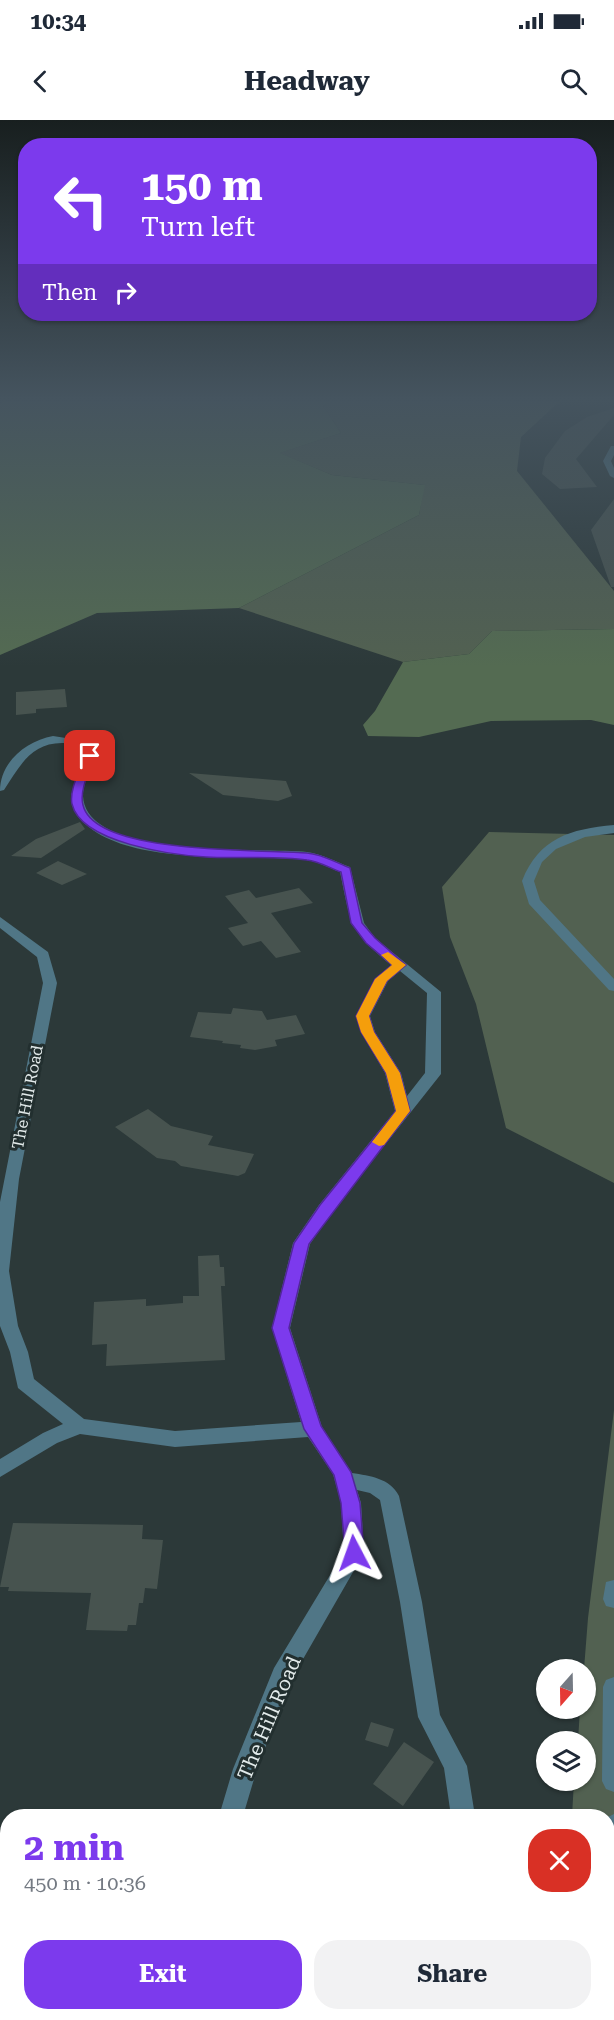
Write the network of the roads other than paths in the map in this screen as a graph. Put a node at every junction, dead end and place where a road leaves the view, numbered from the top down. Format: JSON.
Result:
{"nodes":[{"id":1,"x":0,"y":788,"type":"edge"},
{"id":2,"x":614,"y":829,"type":"edge"},
{"id":3,"x":0,"y":921,"type":"edge"},
{"id":4,"x":399,"y":965,"type":"junction"},
{"id":5,"x":614,"y":987,"type":"edge"},
{"id":6,"x":403,"y":1111,"type":"junction"},
{"id":7,"x":79,"y":1426,"type":"junction"},
{"id":8,"x":313,"y":1429,"type":"junction"},
{"id":9,"x":0,"y":1470,"type":"edge"},
{"id":10,"x":344,"y":1479,"type":"junction"},
{"id":11,"x":614,"y":1589,"type":"edge"},
{"id":12,"x":614,"y":1599,"type":"edge"},
{"id":13,"x":614,"y":1687,"type":"edge"},
{"id":14,"x":614,"y":1781,"type":"edge"},
{"id":15,"x":233,"y":1809,"type":"edge"},
{"id":16,"x":462,"y":1809,"type":"edge"}],
"edges":[{"from":1,"to":4,"type":"street","name":"The Hill Road"},
{"from":2,"to":5,"type":"street"},
{"from":3,"to":7,"type":"street","name":"The Hill Road"},
{"from":4,"to":6,"type":"street"},
{"from":4,"to":6,"type":"street","name":"The Hill Road"},
{"from":6,"to":8,"type":"street","name":"The Hill Road"},
{"from":7,"to":8,"type":"street"},
{"from":7,"to":9,"type":"street"},
{"from":8,"to":10,"type":"street","name":"The Hill Road"},
{"from":10,"to":15,"type":"street","name":"The Hill Road"},
{"from":10,"to":16,"type":"street"},
{"from":11,"to":12,"type":"street"},
{"from":13,"to":14,"type":"street"}]}
